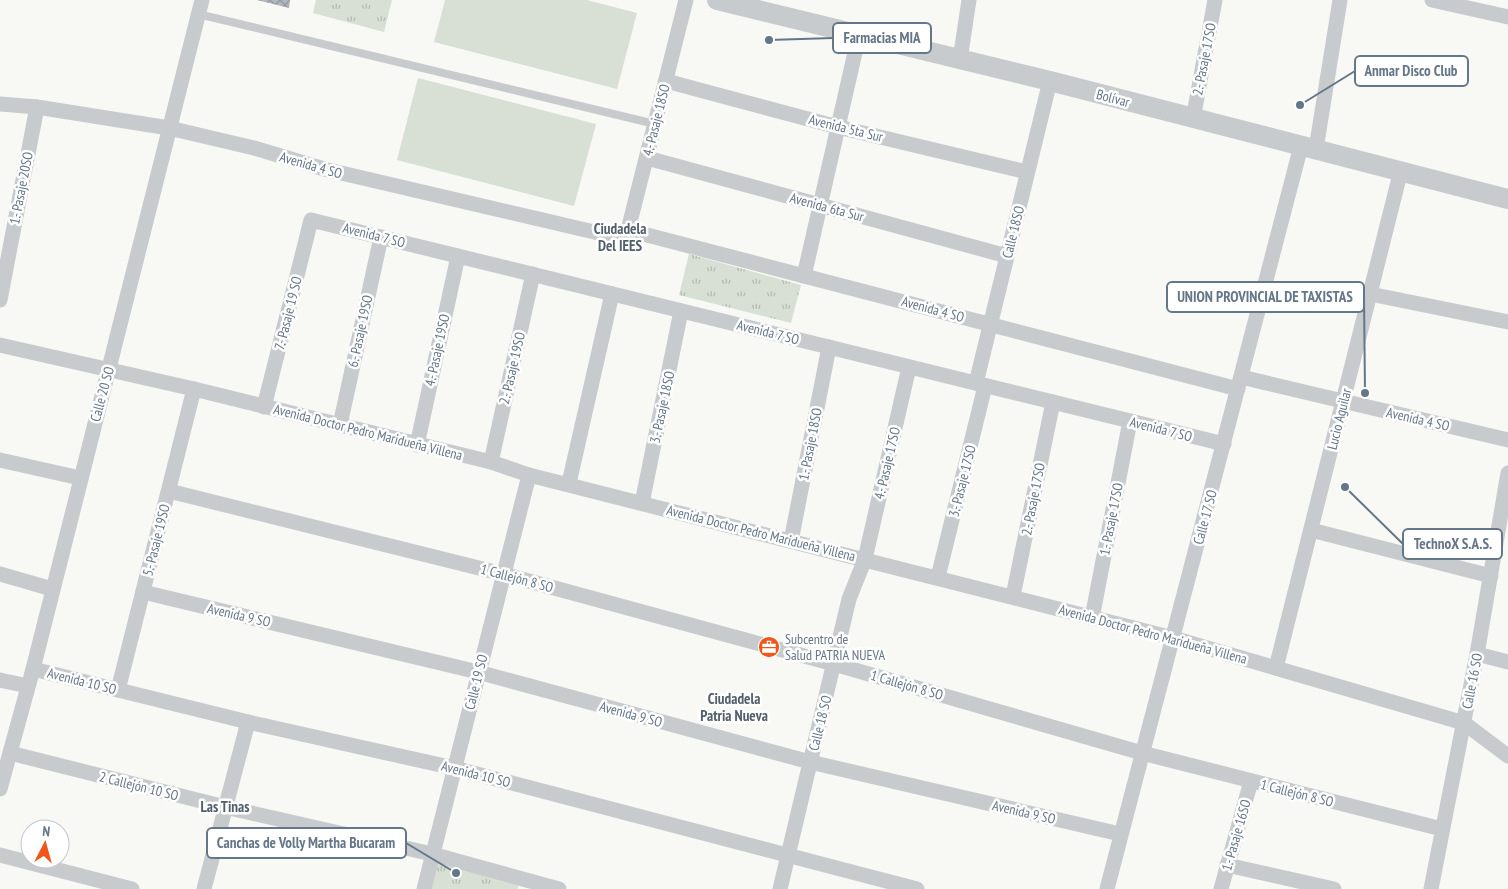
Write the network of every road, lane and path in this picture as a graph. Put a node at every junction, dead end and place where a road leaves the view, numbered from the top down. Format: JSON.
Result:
{"nodes":[{"id":1,"x":686,"y":0,"type":"edge"},
{"id":2,"x":717,"y":0,"type":"edge"},
{"id":3,"x":969,"y":0,"type":"edge"},
{"id":4,"x":1215,"y":0,"type":"edge"},
{"id":5,"x":1340,"y":0,"type":"edge"},
{"id":6,"x":1432,"y":0,"type":"edge"},
{"id":7,"x":742,"y":3,"type":"edge"},
{"id":8,"x":200,"y":7,"type":"edge"},
{"id":9,"x":1508,"y":17,"type":"edge"},
{"id":10,"x":858,"y":35,"type":"junction"},
{"id":11,"x":960,"y":60,"type":"junction"},
{"id":12,"x":666,"y":81,"type":"junction"},
{"id":13,"x":1050,"y":81,"type":"junction"},
{"id":14,"x":0,"y":104,"type":"edge"},
{"id":15,"x":37,"y":107,"type":"junction"},
{"id":16,"x":1192,"y":118,"type":"junction"},
{"id":17,"x":655,"y":124,"type":"junction"},
{"id":18,"x":838,"y":127,"type":"junction"},
{"id":19,"x":169,"y":128,"type":"junction"},
{"id":20,"x":1309,"y":148,"type":"junction"},
{"id":21,"x":646,"y":158,"type":"junction"},
{"id":22,"x":1401,"y":170,"type":"junction"},
{"id":23,"x":1027,"y":172,"type":"junction"},
{"id":24,"x":1508,"y":199,"type":"edge"},
{"id":25,"x":820,"y":205,"type":"junction"},
{"id":26,"x":311,"y":220,"type":"joint"},
{"id":27,"x":624,"y":234,"type":"junction"},
{"id":28,"x":381,"y":237,"type":"junction"},
{"id":29,"x":458,"y":256,"type":"junction"},
{"id":30,"x":1007,"y":256,"type":"junction"},
{"id":31,"x":533,"y":274,"type":"junction"},
{"id":32,"x":804,"y":276,"type":"junction"},
{"id":33,"x":612,"y":294,"type":"junction"},
{"id":34,"x":1370,"y":294,"type":"junction"},
{"id":35,"x":0,"y":300,"type":"edge"},
{"id":36,"x":681,"y":311,"type":"junction"},
{"id":37,"x":1508,"y":322,"type":"edge"},
{"id":38,"x":990,"y":324,"type":"junction"},
{"id":39,"x":0,"y":345,"type":"edge"},
{"id":40,"x":829,"y":347,"type":"junction"},
{"id":41,"x":908,"y":367,"type":"junction"},
{"id":42,"x":108,"y":370,"type":"junction"},
{"id":43,"x":1240,"y":383,"type":"junction"},
{"id":44,"x":980,"y":384,"type":"junction"},
{"id":45,"x":194,"y":389,"type":"junction"},
{"id":46,"x":1343,"y":401,"type":"junction"},
{"id":47,"x":1053,"y":402,"type":"junction"},
{"id":48,"x":264,"y":406,"type":"junction"},
{"id":49,"x":1130,"y":421,"type":"junction"},
{"id":50,"x":340,"y":425,"type":"junction"},
{"id":51,"x":1508,"y":440,"type":"edge"},
{"id":52,"x":1224,"y":444,"type":"junction"},
{"id":53,"x":417,"y":445,"type":"junction"},
{"id":54,"x":0,"y":460,"type":"edge"},
{"id":55,"x":491,"y":462,"type":"junction"},
{"id":56,"x":1508,"y":473,"type":"edge"},
{"id":57,"x":529,"y":475,"type":"junction"},
{"id":58,"x":80,"y":478,"type":"junction"},
{"id":59,"x":569,"y":483,"type":"junction"},
{"id":60,"x":168,"y":491,"type":"junction"},
{"id":61,"x":642,"y":503,"type":"junction"},
{"id":62,"x":1310,"y":530,"type":"junction"},
{"id":63,"x":791,"y":541,"type":"junction"},
{"id":64,"x":865,"y":558,"type":"junction"},
{"id":65,"x":0,"y":574,"type":"edge"},
{"id":66,"x":503,"y":574,"type":"junction"},
{"id":67,"x":1491,"y":576,"type":"junction"},
{"id":68,"x":938,"y":577,"type":"junction"},
{"id":69,"x":52,"y":589,"type":"junction"},
{"id":70,"x":143,"y":592,"type":"junction"},
{"id":71,"x":1013,"y":596,"type":"junction"},
{"id":72,"x":1092,"y":618,"type":"junction"},
{"id":73,"x":1173,"y":638,"type":"junction"},
{"id":74,"x":1477,"y":654,"type":"junction"},
{"id":75,"x":1508,"y":662,"type":"edge"},
{"id":76,"x":834,"y":664,"type":"junction"},
{"id":77,"x":1276,"y":668,"type":"junction"},
{"id":78,"x":33,"y":669,"type":"junction"},
{"id":79,"x":478,"y":672,"type":"junction"},
{"id":80,"x":0,"y":680,"type":"edge"},
{"id":81,"x":28,"y":686,"type":"junction"},
{"id":82,"x":118,"y":690,"type":"junction"},
{"id":83,"x":248,"y":722,"type":"junction"},
{"id":84,"x":1464,"y":723,"type":"junction"},
{"id":85,"x":1142,"y":752,"type":"junction"},
{"id":86,"x":10,"y":753,"type":"junction"},
{"id":87,"x":1508,"y":756,"type":"edge"},
{"id":88,"x":810,"y":762,"type":"junction"},
{"id":89,"x":454,"y":768,"type":"junction"},
{"id":90,"x":1251,"y":781,"type":"junction"},
{"id":91,"x":0,"y":787,"type":"edge"},
{"id":92,"x":225,"y":807,"type":"junction"},
{"id":93,"x":1442,"y":829,"type":"junction"},
{"id":94,"x":1120,"y":834,"type":"junction"},
{"id":95,"x":432,"y":854,"type":"junction"},
{"id":96,"x":0,"y":855,"type":"edge"},
{"id":97,"x":788,"y":857,"type":"junction"},
{"id":98,"x":1227,"y":865,"type":"junction"},
{"id":99,"x":132,"y":889,"type":"edge"},
{"id":100,"x":204,"y":889,"type":"edge"},
{"id":101,"x":424,"y":889,"type":"edge"},
{"id":102,"x":560,"y":889,"type":"edge"},
{"id":103,"x":780,"y":889,"type":"edge"},
{"id":104,"x":917,"y":889,"type":"edge"},
{"id":105,"x":1107,"y":889,"type":"edge"},
{"id":106,"x":1221,"y":889,"type":"edge"},
{"id":107,"x":1334,"y":889,"type":"edge"},
{"id":108,"x":1431,"y":889,"type":"edge"}],
"edges":[{"from":1,"to":12,"type":"street","name":"4.- Pasaje 18SO"},
{"from":2,"to":7,"type":"street","name":"Bolívar"},
{"from":3,"to":11,"type":"street"},
{"from":4,"to":16,"type":"street","name":"2.- Pasaje 17SO"},
{"from":5,"to":20,"type":"street","name":"Calle 17 SO"},
{"from":6,"to":9,"type":"street"},
{"from":7,"to":10,"type":"street","name":"Bolívar"},
{"from":8,"to":17,"type":"lane"},
{"from":8,"to":19,"type":"street","name":"Calle 20 SO"},
{"from":10,"to":11,"type":"street","name":"Bolívar"},
{"from":10,"to":18,"type":"street"},
{"from":11,"to":13,"type":"street","name":"Bolívar"},
{"from":12,"to":17,"type":"street","name":"4.- Pasaje 18SO"},
{"from":12,"to":18,"type":"street","name":"Avenida 5ta Sur"},
{"from":13,"to":16,"type":"street","name":"Bolívar"},
{"from":13,"to":23,"type":"street","name":"Calle 18SO"},
{"from":14,"to":15,"type":"street","name":"Avenida 4 SO"},
{"from":15,"to":19,"type":"street","name":"Avenida 4 SO"},
{"from":15,"to":35,"type":"street","name":"1.- Pasaje 20SO"},
{"from":16,"to":20,"type":"street","name":"Bolívar"},
{"from":17,"to":21,"type":"street","name":"4.- Pasaje 18SO"},
{"from":18,"to":23,"type":"street","name":"Avenida 5ta Sur"},
{"from":18,"to":25,"type":"street"},
{"from":19,"to":27,"type":"street","name":"Avenida 4 SO"},
{"from":19,"to":42,"type":"street","name":"Calle 20 SO"},
{"from":20,"to":22,"type":"street","name":"Bolívar"},
{"from":20,"to":43,"type":"street","name":"Calle 17 SO"},
{"from":21,"to":25,"type":"street","name":"Avenida 6ta Sur"},
{"from":21,"to":27,"type":"street","name":"4.- Pasaje 18SO"},
{"from":22,"to":24,"type":"street","name":"Bolívar"},
{"from":22,"to":34,"type":"street","name":"Lucio Aguilar"},
{"from":23,"to":30,"type":"street","name":"Calle 18SO"},
{"from":25,"to":30,"type":"street","name":"Avenida 6ta Sur"},
{"from":25,"to":32,"type":"street"},
{"from":26,"to":28,"type":"street","name":"Avenida 7 SO"},
{"from":26,"to":48,"type":"street","name":"7.- Pasaje 19 SO"},
{"from":27,"to":32,"type":"street","name":"Avenida 4 SO"},
{"from":28,"to":29,"type":"street","name":"Avenida 7 SO"},
{"from":28,"to":50,"type":"street","name":"6.- Pasaje 19SO"},
{"from":29,"to":31,"type":"street","name":"Avenida 7 SO"},
{"from":29,"to":53,"type":"street","name":"4.- Pasaje 19SO"},
{"from":30,"to":38,"type":"street","name":"Calle 18SO"},
{"from":31,"to":33,"type":"street","name":"Avenida 7 SO"},
{"from":31,"to":55,"type":"street","name":"2.- Pasaje 19SO"},
{"from":32,"to":38,"type":"street","name":"Avenida 4 SO"},
{"from":33,"to":36,"type":"street","name":"Avenida 7 SO"},
{"from":33,"to":59,"type":"street"},
{"from":34,"to":37,"type":"street"},
{"from":34,"to":46,"type":"street","name":"Lucio Aguilar"},
{"from":36,"to":40,"type":"street","name":"Avenida 7 SO"},
{"from":36,"to":61,"type":"street","name":"3.- Pasaje 18SO"},
{"from":38,"to":43,"type":"street","name":"Avenida 4 SO"},
{"from":38,"to":44,"type":"street","name":"Calle 18SO"},
{"from":39,"to":42,"type":"street","name":"Avenida Doctor Pedro Maridueña Villena"},
{"from":40,"to":41,"type":"street","name":"Avenida 7 SO"},
{"from":40,"to":63,"type":"street","name":"1.- Pasaje 18SO"},
{"from":41,"to":44,"type":"street","name":"Avenida 7 SO"},
{"from":41,"to":64,"type":"street","name":"4.- Pasaje 17SO"},
{"from":42,"to":45,"type":"street","name":"Avenida Doctor Pedro Maridueña Villena"},
{"from":42,"to":58,"type":"street","name":"Calle 20 SO"},
{"from":43,"to":46,"type":"street","name":"Avenida 4 SO"},
{"from":43,"to":52,"type":"street","name":"Calle 17 SO"},
{"from":44,"to":47,"type":"street","name":"Avenida 7 SO"},
{"from":44,"to":68,"type":"street","name":"3.- Pasaje 17SO"},
{"from":45,"to":48,"type":"street","name":"Avenida Doctor Pedro Maridueña Villena"},
{"from":45,"to":60,"type":"street","name":"5.- Pasaje 19SO"},
{"from":46,"to":51,"type":"street","name":"Avenida 4 SO"},
{"from":46,"to":62,"type":"street","name":"Lucio Aguilar"},
{"from":47,"to":49,"type":"street","name":"Avenida 7 SO"},
{"from":47,"to":71,"type":"street","name":"2.- Pasaje 17SO"},
{"from":48,"to":50,"type":"street","name":"Avenida Doctor Pedro Maridueña Villena"},
{"from":49,"to":52,"type":"street","name":"Avenida 7 SO"},
{"from":49,"to":72,"type":"street","name":"1.- Pasaje 17SO"},
{"from":50,"to":53,"type":"street","name":"Avenida Doctor Pedro Maridueña Villena"},
{"from":52,"to":73,"type":"street","name":"Calle 17 SO"},
{"from":53,"to":55,"type":"street","name":"Avenida Doctor Pedro Maridueña Villena"},
{"from":54,"to":58,"type":"street"},
{"from":55,"to":57,"type":"street","name":"Avenida Doctor Pedro Maridueña Villena"},
{"from":56,"to":67,"type":"street","name":"Calle 16 SO"},
{"from":57,"to":59,"type":"street","name":"Avenida Doctor Pedro Maridueña Villena"},
{"from":57,"to":66,"type":"street","name":"Calle 19 SO"},
{"from":58,"to":69,"type":"street","name":"Calle 20 SO"},
{"from":59,"to":61,"type":"street","name":"Avenida Doctor Pedro Maridueña Villena"},
{"from":60,"to":66,"type":"street","name":"1 Callejón 8 SO"},
{"from":60,"to":70,"type":"street","name":"5.- Pasaje 19SO"},
{"from":61,"to":63,"type":"street","name":"Avenida Doctor Pedro Maridueña Villena"},
{"from":62,"to":67,"type":"street"},
{"from":62,"to":77,"type":"street","name":"Lucio Aguilar"},
{"from":63,"to":64,"type":"street","name":"Avenida Doctor Pedro Maridueña Villena"},
{"from":64,"to":68,"type":"street","name":"Avenida Doctor Pedro Maridueña Villena"},
{"from":64,"to":76,"type":"street","name":"Calle 18 SO"},
{"from":65,"to":69,"type":"street"},
{"from":66,"to":76,"type":"street","name":"1 Callejón 8 SO"},
{"from":66,"to":79,"type":"street","name":"Calle 19 SO"},
{"from":67,"to":74,"type":"street","name":"Calle 16 SO"},
{"from":68,"to":71,"type":"street","name":"Avenida Doctor Pedro Maridueña Villena"},
{"from":69,"to":78,"type":"street","name":"Calle 20 SO"},
{"from":70,"to":79,"type":"street","name":"Avenida 9 SO"},
{"from":70,"to":82,"type":"street","name":"5.- Pasaje 19SO"},
{"from":71,"to":72,"type":"street","name":"Avenida Doctor Pedro Maridueña Villena"},
{"from":72,"to":73,"type":"street","name":"Avenida Doctor Pedro Maridueña Villena"},
{"from":73,"to":77,"type":"street","name":"Avenida Doctor Pedro Maridueña Villena"},
{"from":73,"to":85,"type":"street","name":"Calle 17 SO"},
{"from":74,"to":75,"type":"street"},
{"from":74,"to":84,"type":"street","name":"Calle 16 SO"},
{"from":76,"to":85,"type":"street","name":"1 Callejón 8 SO"},
{"from":76,"to":88,"type":"street","name":"Calle 18 SO"},
{"from":77,"to":84,"type":"street","name":"Avenida Doctor Pedro Maridueña Villena"},
{"from":78,"to":81,"type":"street","name":"Calle 20 SO"},
{"from":78,"to":82,"type":"street","name":"Avenida 10 SO"},
{"from":79,"to":88,"type":"street","name":"Avenida 9 SO"},
{"from":79,"to":89,"type":"street","name":"Calle 19 SO"},
{"from":80,"to":81,"type":"street"},
{"from":81,"to":86,"type":"street","name":"Calle 20 SO"},
{"from":82,"to":83,"type":"street","name":"Avenida 10 SO"},
{"from":83,"to":89,"type":"street","name":"Avenida 10 SO"},
{"from":83,"to":92,"type":"street"},
{"from":84,"to":87,"type":"street","name":"Avenida Doctor Pedro Maridueña Villena"},
{"from":84,"to":93,"type":"street","name":"Calle 16 SO"},
{"from":85,"to":90,"type":"street","name":"1 Callejón 8 SO"},
{"from":85,"to":94,"type":"street","name":"Calle 17 SO"},
{"from":86,"to":91,"type":"street","name":"Calle 20 SO"},
{"from":86,"to":92,"type":"street","name":"2 Callejón 10 SO"},
{"from":88,"to":94,"type":"street","name":"Avenida 9 SO"},
{"from":88,"to":97,"type":"street","name":"Calle 18 SO"},
{"from":89,"to":95,"type":"street","name":"Calle 19 SO"},
{"from":89,"to":97,"type":"street","name":"Avenida 10 SO"},
{"from":90,"to":93,"type":"street","name":"1 Callejón 8 SO"},
{"from":90,"to":98,"type":"street","name":"1.- Pasaje 16SO"},
{"from":92,"to":95,"type":"street","name":"2 Callejón 10 SO"},
{"from":92,"to":100,"type":"street"},
{"from":93,"to":108,"type":"street","name":"Calle 16 SO"},
{"from":94,"to":105,"type":"street","name":"Calle 17 SO"},
{"from":95,"to":101,"type":"street","name":"Calle 19 SO"},
{"from":95,"to":102,"type":"street","name":"2 Callejón 10 SO"},
{"from":96,"to":99,"type":"street"},
{"from":97,"to":103,"type":"street","name":"Calle 18 SO"},
{"from":97,"to":104,"type":"street","name":"Avenida 10 SO"},
{"from":98,"to":106,"type":"street","name":"1.- Pasaje 16SO"},
{"from":98,"to":107,"type":"street"}]}
